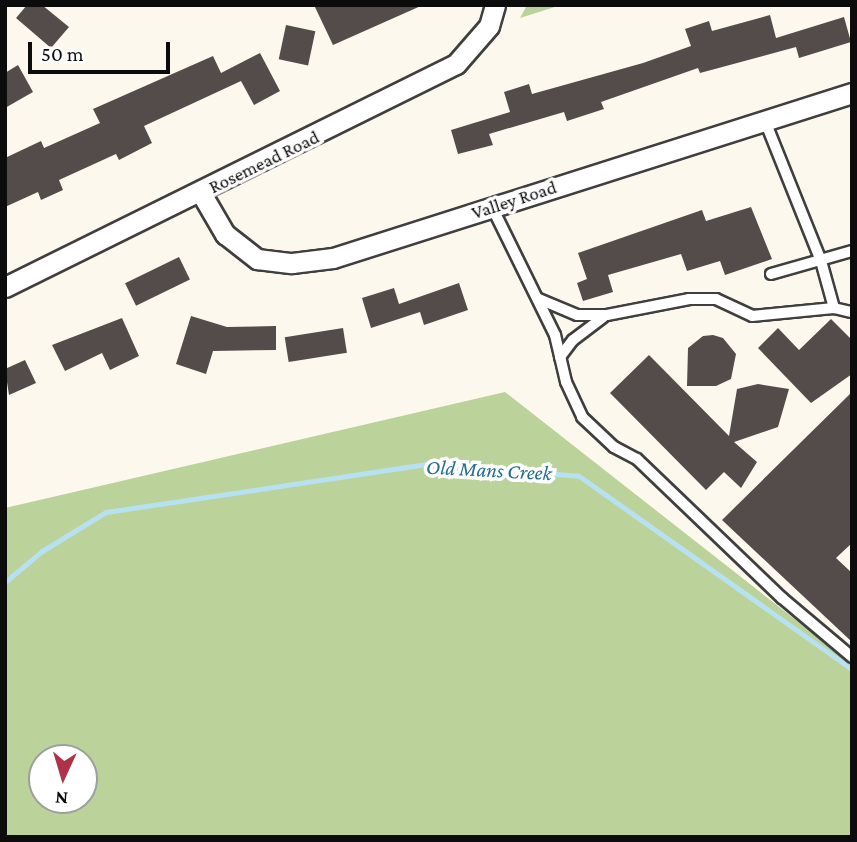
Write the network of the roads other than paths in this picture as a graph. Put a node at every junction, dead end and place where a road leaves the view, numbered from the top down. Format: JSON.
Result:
{"nodes":[{"id":1,"x":495,"y":5,"type":"edge"},
{"id":2,"x":852,"y":93,"type":"edge"},
{"id":3,"x":765,"y":121,"type":"junction"},
{"id":4,"x":201,"y":193,"type":"junction"},
{"id":5,"x":492,"y":207,"type":"junction"},
{"id":6,"x":852,"y":251,"type":"edge"},
{"id":7,"x":821,"y":261,"type":"junction"},
{"id":8,"x":771,"y":274,"type":"dead end"},
{"id":9,"x":5,"y":287,"type":"edge"},
{"id":10,"x":538,"y":299,"type":"junction"},
{"id":11,"x":834,"y":308,"type":"junction"},
{"id":12,"x":852,"y":312,"type":"edge"},
{"id":13,"x":607,"y":315,"type":"junction"},
{"id":14,"x":560,"y":357,"type":"junction"},
{"id":15,"x":852,"y":657,"type":"edge"}],
"edges":[{"from":1,"to":4,"type":"street","name":"Rosemead Road"},
{"from":2,"to":3,"type":"street","name":"Valley Road"},
{"from":3,"to":5,"type":"street","name":"Valley Road"},
{"from":3,"to":7,"type":"lane"},
{"from":4,"to":5,"type":"street","name":"Valley Road"},
{"from":4,"to":9,"type":"street","name":"Rosemead Road"},
{"from":5,"to":10,"type":"lane"},
{"from":6,"to":7,"type":"lane"},
{"from":7,"to":8,"type":"lane"},
{"from":7,"to":11,"type":"lane"},
{"from":10,"to":13,"type":"lane"},
{"from":10,"to":14,"type":"lane"},
{"from":11,"to":12,"type":"lane"},
{"from":11,"to":13,"type":"lane"},
{"from":13,"to":14,"type":"lane"},
{"from":14,"to":15,"type":"lane"}]}
